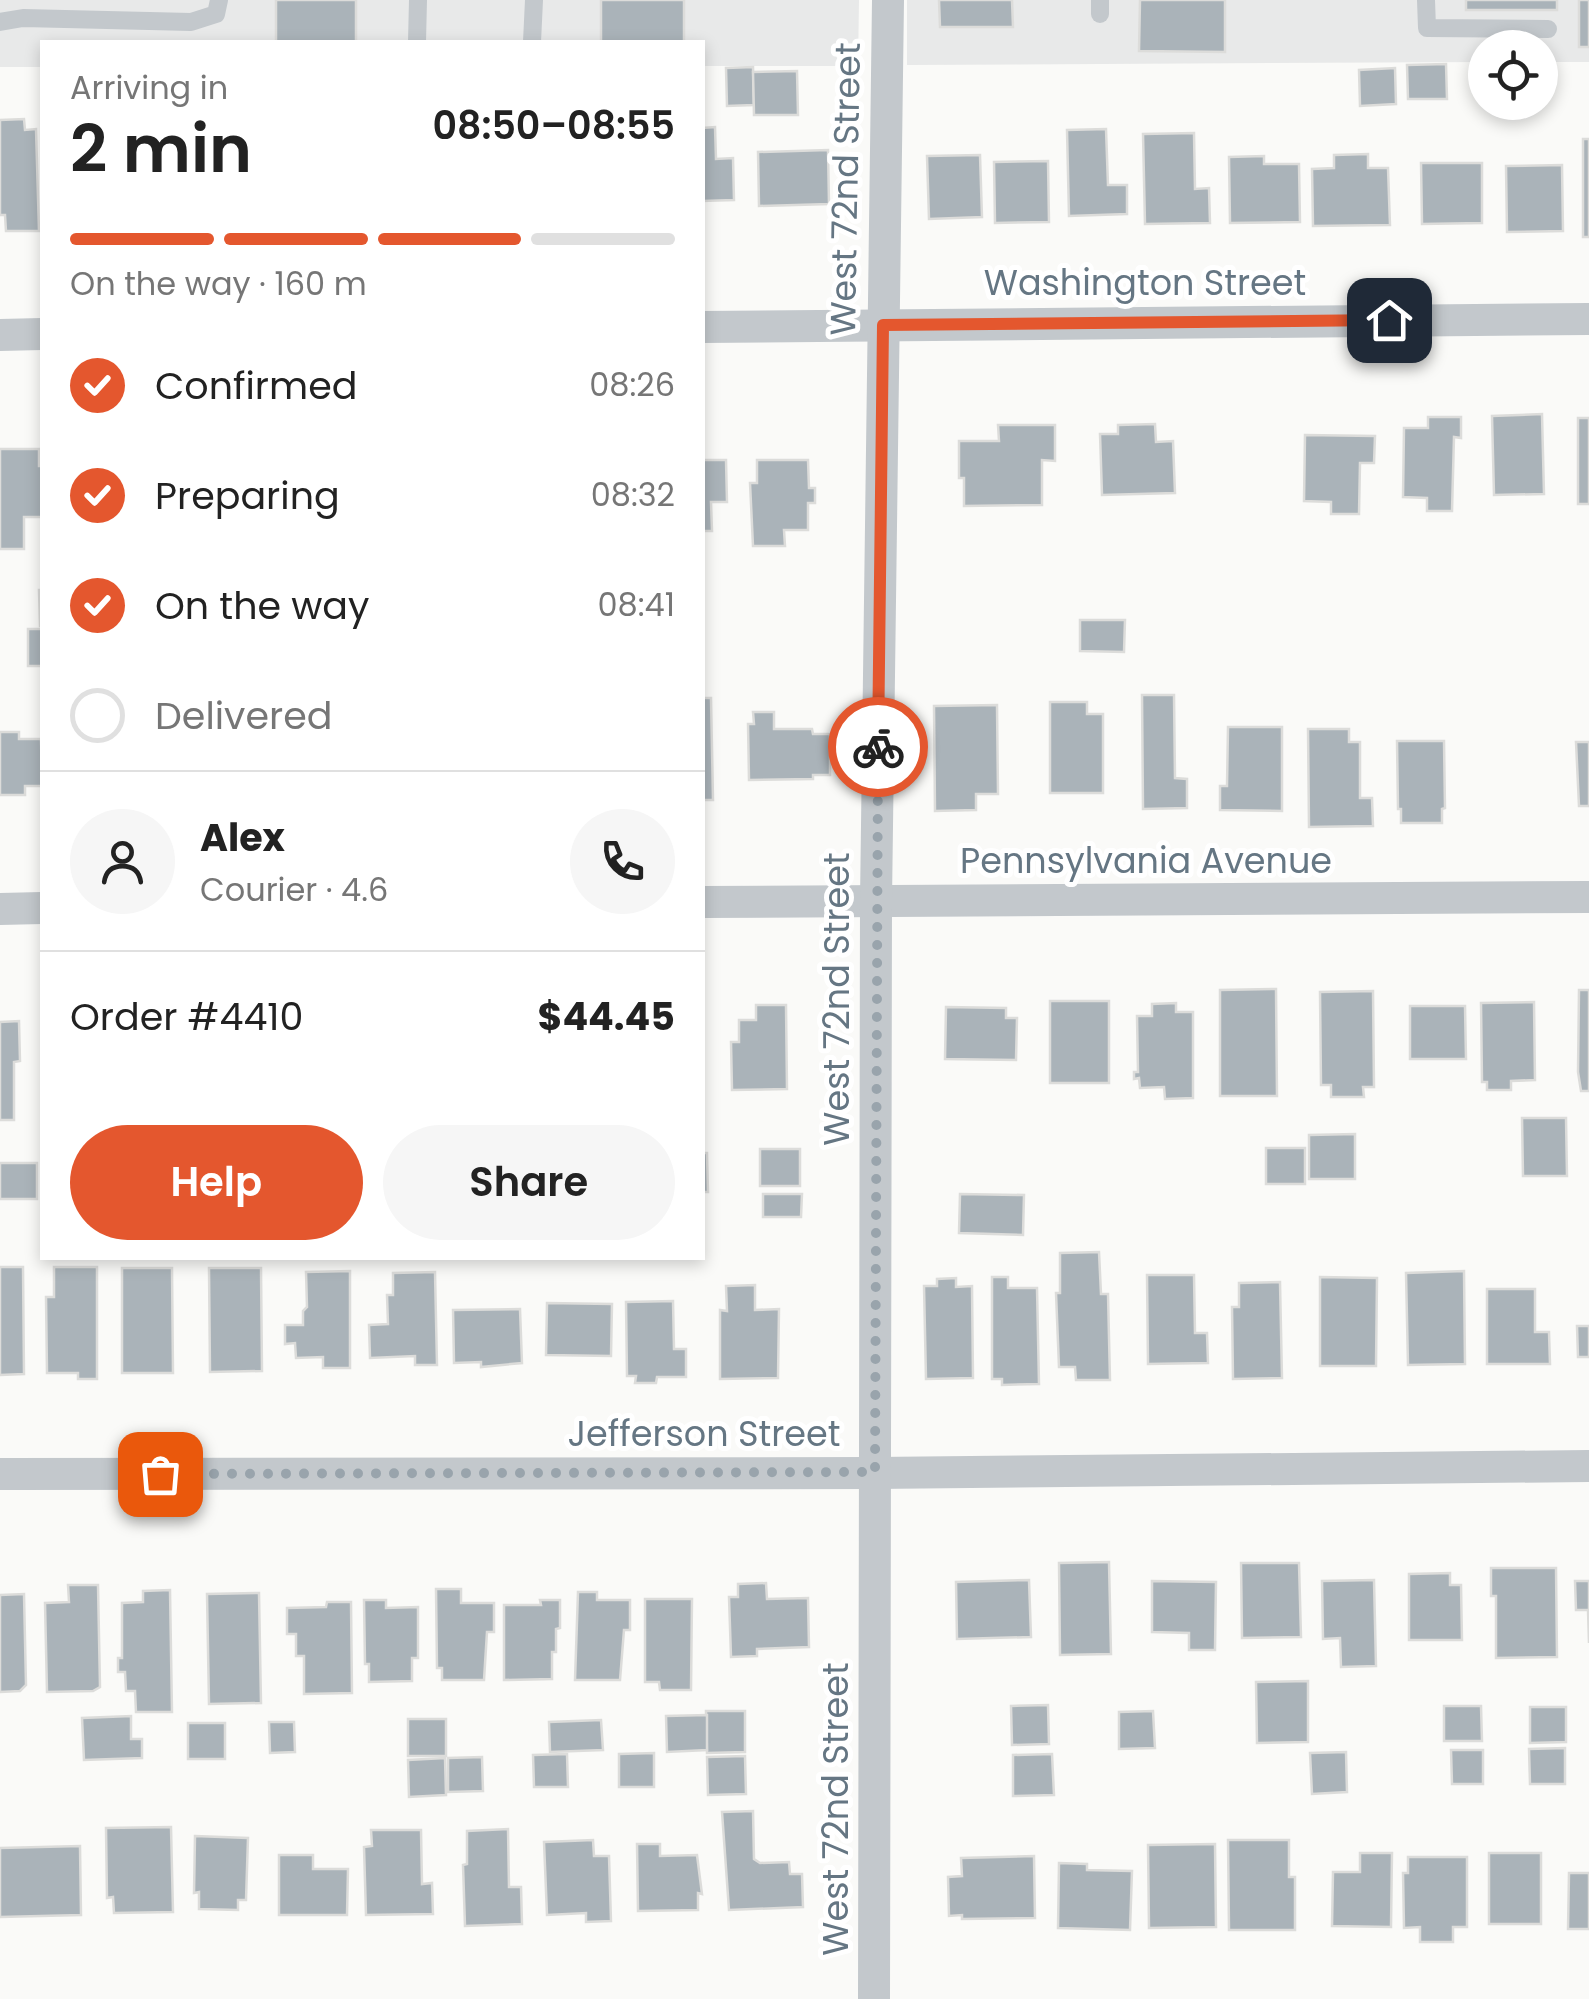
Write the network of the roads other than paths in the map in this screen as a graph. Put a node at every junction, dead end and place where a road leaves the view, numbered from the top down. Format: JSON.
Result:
{"nodes":[{"id":1,"x":220,"y":0,"type":"edge"},
{"id":2,"x":418,"y":0,"type":"edge"},
{"id":3,"x":534,"y":0,"type":"edge"},
{"id":4,"x":888,"y":0,"type":"edge"},
{"id":5,"x":1426,"y":0,"type":"edge"},
{"id":6,"x":0,"y":22,"type":"edge"},
{"id":7,"x":1548,"y":29,"type":"dead end"},
{"id":8,"x":417,"y":40,"type":"edge"},
{"id":9,"x":532,"y":40,"type":"edge"},
{"id":10,"x":1589,"y":318,"type":"edge"},
{"id":11,"x":883,"y":325,"type":"junction"},
{"id":12,"x":705,"y":327,"type":"edge"},
{"id":13,"x":40,"y":334,"type":"edge"},
{"id":14,"x":0,"y":335,"type":"edge"},
{"id":15,"x":1589,"y":898,"type":"edge"},
{"id":16,"x":876,"y":901,"type":"junction"},
{"id":17,"x":705,"y":902,"type":"edge"},
{"id":18,"x":40,"y":908,"type":"edge"},
{"id":19,"x":0,"y":909,"type":"edge"},
{"id":20,"x":1589,"y":1466,"type":"edge"},
{"id":21,"x":875,"y":1472,"type":"junction"},
{"id":22,"x":0,"y":1474,"type":"edge"},
{"id":23,"x":874,"y":1999,"type":"edge"}],
"edges":[{"from":1,"to":6,"type":"lane"},
{"from":2,"to":8,"type":"lane"},
{"from":3,"to":9,"type":"lane"},
{"from":4,"to":11,"type":"street","name":"West 72nd Street"},
{"from":5,"to":7,"type":"lane"},
{"from":10,"to":11,"type":"street","name":"Washington Street"},
{"from":11,"to":12,"type":"street","name":"Washington Street"},
{"from":11,"to":16,"type":"street","name":"West 72nd Street"},
{"from":13,"to":14,"type":"street"},
{"from":15,"to":16,"type":"street","name":"Pennsylvania Avenue"},
{"from":16,"to":17,"type":"street","name":"Pennsylvania Avenue"},
{"from":16,"to":21,"type":"street","name":"West 72nd Street"},
{"from":18,"to":19,"type":"street"},
{"from":20,"to":21,"type":"street","name":"Jefferson Street"},
{"from":21,"to":22,"type":"street","name":"Jefferson Street"},
{"from":21,"to":23,"type":"street","name":"West 72nd Street"}]}
